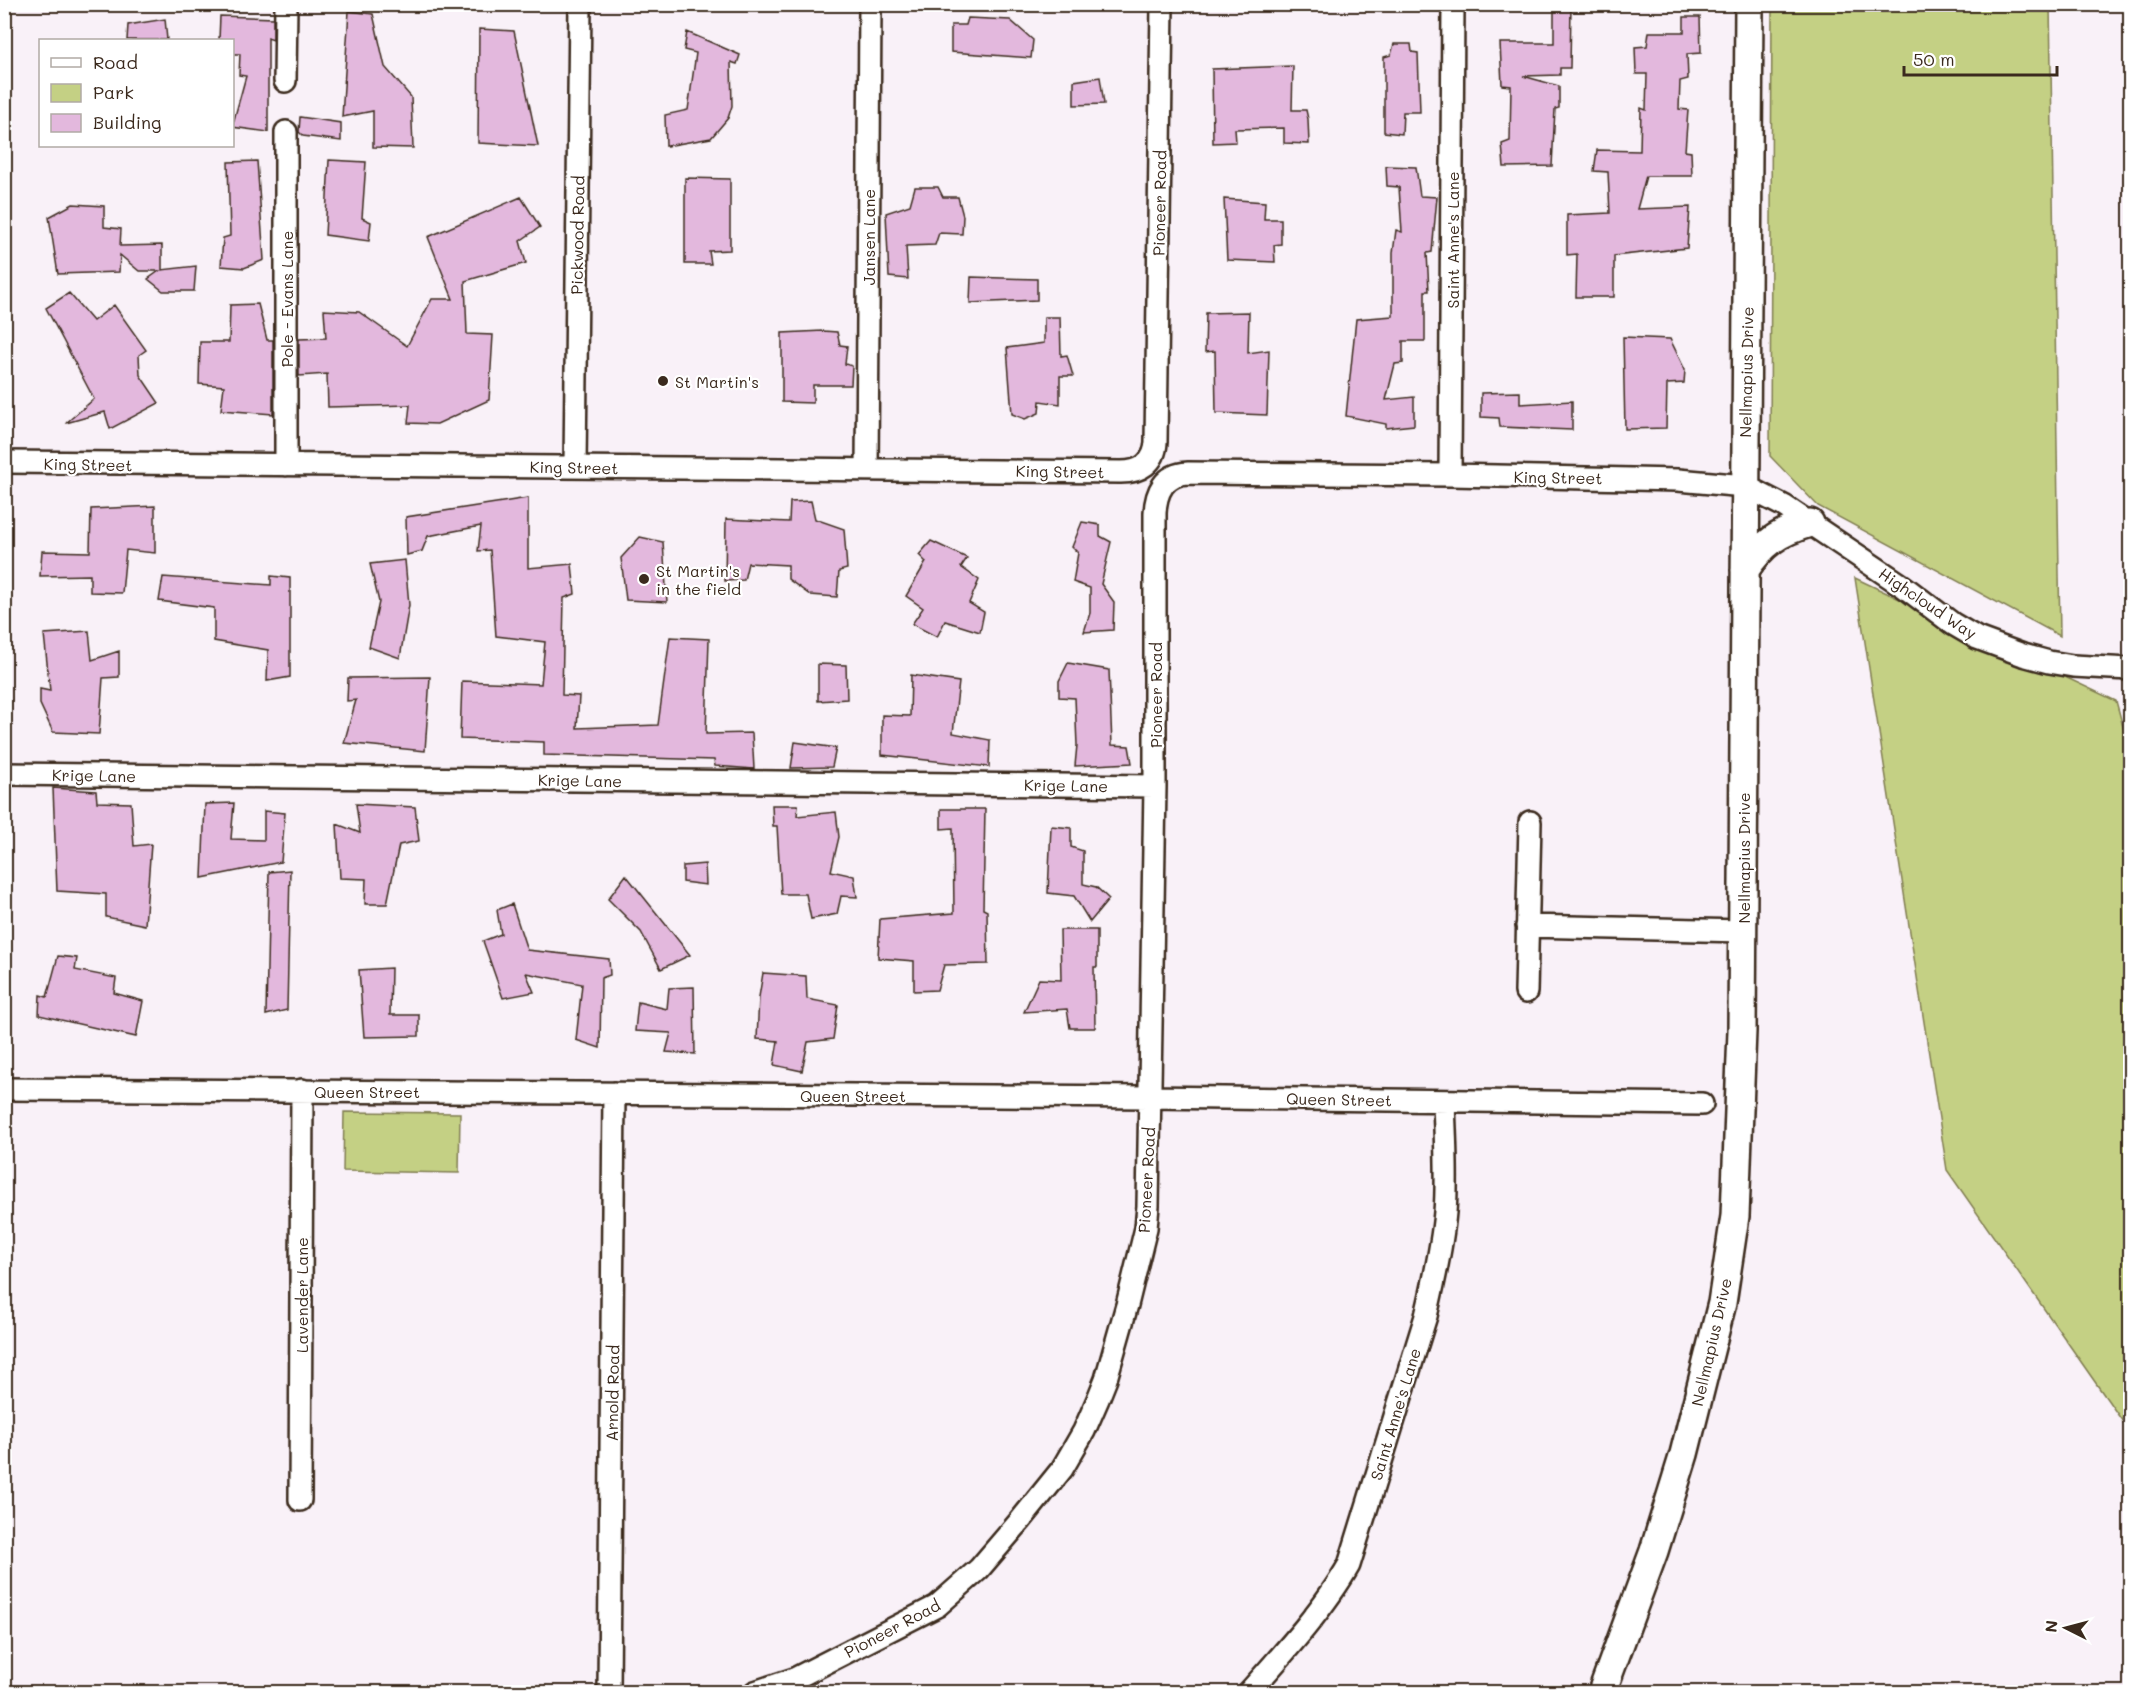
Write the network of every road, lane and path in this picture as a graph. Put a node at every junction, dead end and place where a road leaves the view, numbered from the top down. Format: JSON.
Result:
{"nodes":[{"id":1,"x":286,"y":4,"type":"edge"},
{"id":2,"x":580,"y":4,"type":"edge"},
{"id":3,"x":870,"y":4,"type":"edge"},
{"id":4,"x":1162,"y":4,"type":"edge"},
{"id":5,"x":1454,"y":4,"type":"edge"},
{"id":6,"x":1749,"y":4,"type":"edge"},
{"id":7,"x":285,"y":81,"type":"dead end"},
{"id":8,"x":286,"y":132,"type":"dead end"},
{"id":9,"x":4,"y":462,"type":"edge"},
{"id":10,"x":286,"y":465,"type":"junction"},
{"id":11,"x":575,"y":466,"type":"junction"},
{"id":12,"x":1142,"y":468,"type":"joint"},
{"id":13,"x":867,"y":470,"type":"junction"},
{"id":14,"x":1450,"y":475,"type":"junction"},
{"id":15,"x":1745,"y":486,"type":"junction"},
{"id":16,"x":1160,"y":489,"type":"joint"},
{"id":17,"x":1810,"y":524,"type":"junction"},
{"id":18,"x":1745,"y":570,"type":"junction"},
{"id":19,"x":2130,"y":669,"type":"edge"},
{"id":20,"x":4,"y":774,"type":"edge"},
{"id":21,"x":1155,"y":786,"type":"junction"},
{"id":22,"x":1530,"y":822,"type":"dead end"},
{"id":23,"x":1527,"y":926,"type":"junction"},
{"id":24,"x":1743,"y":932,"type":"junction"},
{"id":25,"x":1526,"y":992,"type":"dead end"},
{"id":26,"x":4,"y":1089,"type":"edge"},
{"id":27,"x":302,"y":1090,"type":"junction"},
{"id":28,"x":614,"y":1093,"type":"junction"},
{"id":29,"x":1149,"y":1097,"type":"junction"},
{"id":30,"x":1444,"y":1101,"type":"junction"},
{"id":31,"x":1702,"y":1104,"type":"dead end"},
{"id":32,"x":300,"y":1500,"type":"dead end"},
{"id":33,"x":609,"y":1692,"type":"edge"},
{"id":34,"x":755,"y":1692,"type":"edge"},
{"id":35,"x":1249,"y":1692,"type":"edge"},
{"id":36,"x":1602,"y":1692,"type":"edge"}],
"edges":[{"from":1,"to":7,"type":"street"},
{"from":2,"to":11,"type":"street","name":"Pickwood Road"},
{"from":3,"to":13,"type":"street","name":"Jansen Lane"},
{"from":4,"to":12,"type":"street","name":"Pioneer Road"},
{"from":5,"to":14,"type":"street","name":"Saint Anne's Lane"},
{"from":6,"to":15,"type":"main road","name":"Nellmapius Drive"},
{"from":8,"to":10,"type":"street","name":"Pole - Evans Lane"},
{"from":9,"to":10,"type":"street","name":"King Street"},
{"from":10,"to":11,"type":"street","name":"King Street"},
{"from":11,"to":13,"type":"street","name":"King Street"},
{"from":12,"to":13,"type":"street","name":"King Street"},
{"from":14,"to":15,"type":"street","name":"King Street"},
{"from":14,"to":16,"type":"street","name":"King Street"},
{"from":15,"to":17,"type":"street","name":"Highcloud Way"},
{"from":15,"to":18,"type":"main road","name":"Nellmapius Drive"},
{"from":16,"to":21,"type":"street","name":"Pioneer Road"},
{"from":17,"to":18,"type":"main road"},
{"from":17,"to":19,"type":"street","name":"Highcloud Way"},
{"from":18,"to":24,"type":"main road","name":"Nellmapius Drive"},
{"from":20,"to":21,"type":"street","name":"Krige Lane"},
{"from":21,"to":29,"type":"street","name":"Pioneer Road"},
{"from":22,"to":23,"type":"street"},
{"from":23,"to":24,"type":"street"},
{"from":23,"to":25,"type":"street"},
{"from":24,"to":36,"type":"main road","name":"Nellmapius Drive"},
{"from":26,"to":27,"type":"street","name":"Queen Street"},
{"from":27,"to":28,"type":"street","name":"Queen Street"},
{"from":27,"to":32,"type":"street","name":"Lavender Lane"},
{"from":28,"to":29,"type":"street","name":"Queen Street"},
{"from":28,"to":33,"type":"street","name":"Arnold Road"},
{"from":29,"to":30,"type":"street","name":"Queen Street"},
{"from":29,"to":34,"type":"street","name":"Pioneer Road"},
{"from":30,"to":31,"type":"street","name":"Queen Street"},
{"from":30,"to":35,"type":"street","name":"Saint Anne's Lane"}]}
